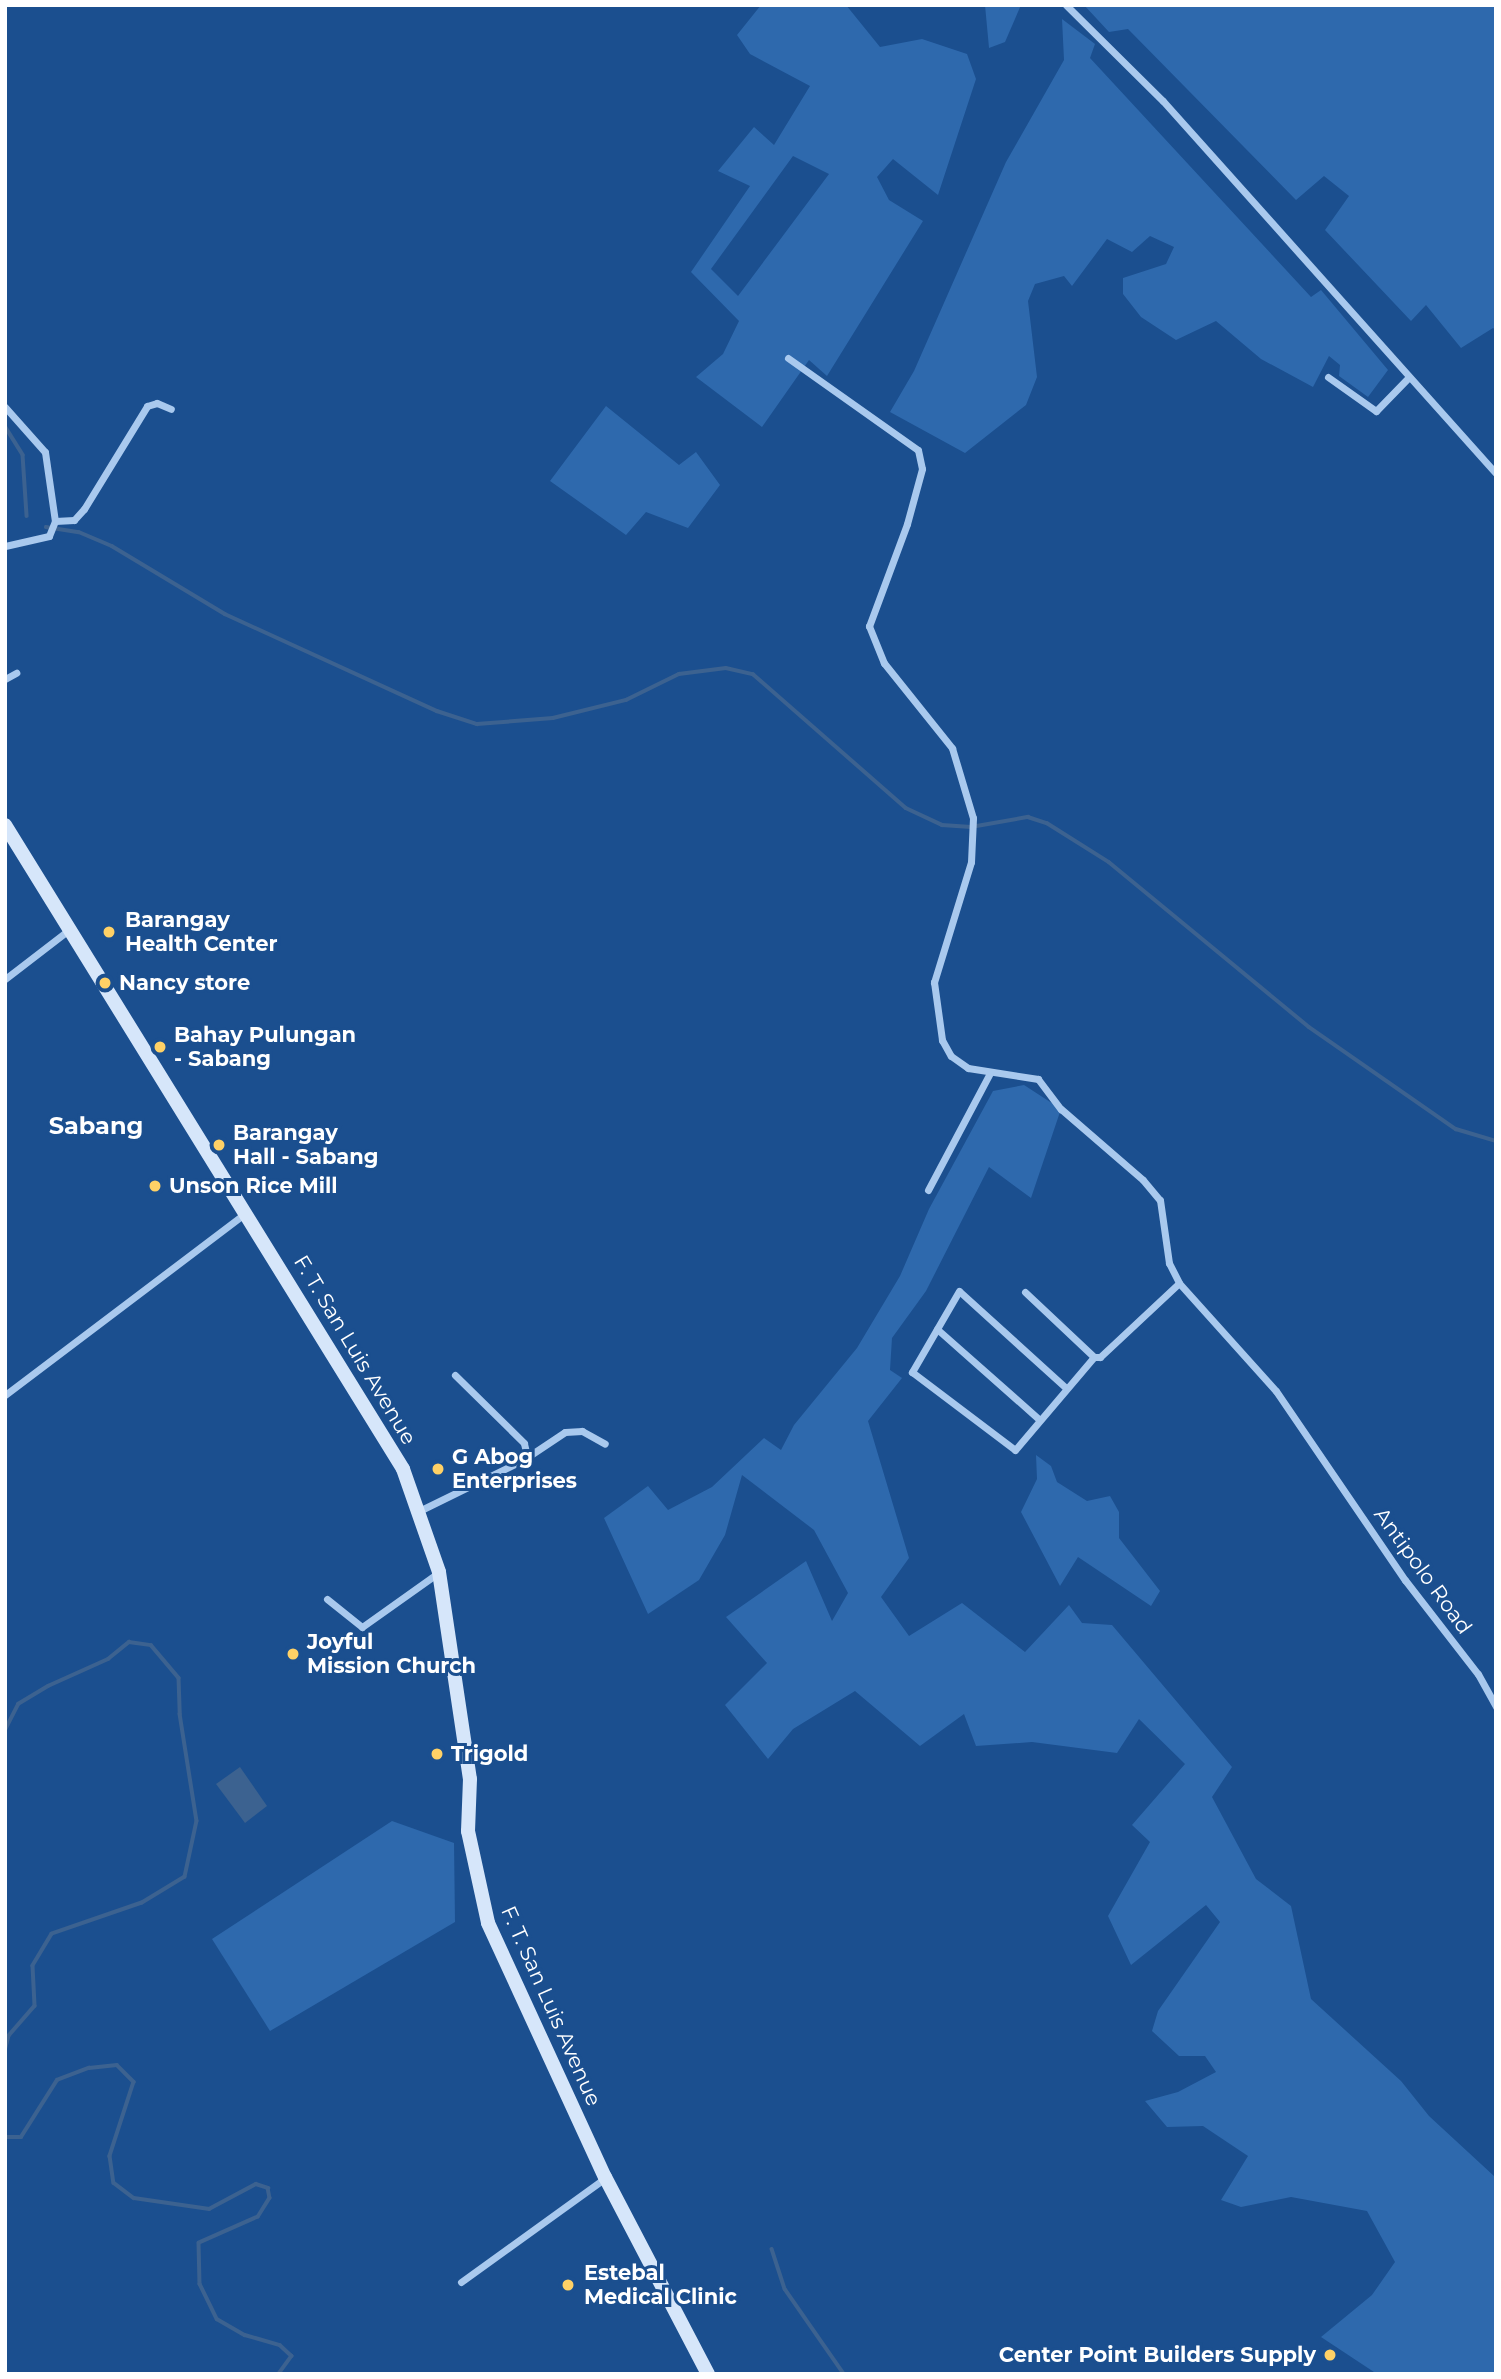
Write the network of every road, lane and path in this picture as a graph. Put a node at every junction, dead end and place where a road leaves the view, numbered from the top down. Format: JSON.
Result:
{"nodes":[{"id":1,"x":1066,"y":5,"type":"edge"},
{"id":2,"x":788,"y":358,"type":"dead end"},
{"id":3,"x":1328,"y":377,"type":"dead end"},
{"id":4,"x":1408,"y":378,"type":"junction"},
{"id":5,"x":5,"y":407,"type":"edge"},
{"id":6,"x":171,"y":409,"type":"dead end"},
{"id":7,"x":1496,"y":472,"type":"edge"},
{"id":8,"x":55,"y":521,"type":"junction"},
{"id":9,"x":5,"y":546,"type":"edge"},
{"id":10,"x":16,"y":673,"type":"dead end"},
{"id":11,"x":5,"y":678,"type":"edge"},
{"id":12,"x":5,"y":825,"type":"edge"},
{"id":13,"x":71,"y":929,"type":"junction"},
{"id":14,"x":5,"y":979,"type":"edge"},
{"id":15,"x":990,"y":1073,"type":"junction"},
{"id":16,"x":928,"y":1190,"type":"dead end"},
{"id":17,"x":247,"y":1213,"type":"junction"},
{"id":18,"x":1179,"y":1283,"type":"junction"},
{"id":19,"x":1025,"y":1292,"type":"dead end"},
{"id":20,"x":937,"y":1329,"type":"junction"},
{"id":21,"x":1094,"y":1357,"type":"junction"},
{"id":22,"x":455,"y":1375,"type":"dead end"},
{"id":23,"x":1066,"y":1388,"type":"junction"},
{"id":24,"x":5,"y":1395,"type":"edge"},
{"id":25,"x":1040,"y":1420,"type":"junction"},
{"id":26,"x":605,"y":1444,"type":"dead end"},
{"id":27,"x":523,"y":1460,"type":"junction"},
{"id":28,"x":419,"y":1511,"type":"junction"},
{"id":29,"x":439,"y":1572,"type":"junction"},
{"id":30,"x":327,"y":1599,"type":"dead end"},
{"id":31,"x":1496,"y":1707,"type":"edge"},
{"id":32,"x":605,"y":2177,"type":"junction"},
{"id":33,"x":461,"y":2282,"type":"dead end"},
{"id":34,"x":708,"y":2374,"type":"edge"}],
"edges":[{"from":1,"to":4,"type":"street"},
{"from":2,"to":15,"type":"street"},
{"from":3,"to":4,"type":"street"},
{"from":4,"to":7,"type":"street"},
{"from":5,"to":8,"type":"street"},
{"from":6,"to":8,"type":"street"},
{"from":8,"to":9,"type":"street"},
{"from":10,"to":11,"type":"street"},
{"from":12,"to":13,"type":"main road","name":"F. T. San Luis Avenue"},
{"from":13,"to":14,"type":"street"},
{"from":13,"to":17,"type":"main road","name":"F. T. San Luis Avenue"},
{"from":15,"to":16,"type":"street"},
{"from":15,"to":18,"type":"street"},
{"from":17,"to":24,"type":"street"},
{"from":17,"to":28,"type":"main road","name":"F. T. San Luis Avenue"},
{"from":18,"to":21,"type":"street"},
{"from":18,"to":31,"type":"street","name":"Antipolo Road"},
{"from":19,"to":21,"type":"street"},
{"from":20,"to":23,"type":"street"},
{"from":20,"to":25,"type":"street"},
{"from":20,"to":25,"type":"street"},
{"from":21,"to":23,"type":"street"},
{"from":22,"to":27,"type":"street"},
{"from":23,"to":25,"type":"street"},
{"from":26,"to":27,"type":"street"},
{"from":27,"to":28,"type":"street"},
{"from":28,"to":29,"type":"main road","name":"F. T. San Luis Avenue"},
{"from":29,"to":30,"type":"street"},
{"from":29,"to":32,"type":"main road","name":"F. T. San Luis Avenue"},
{"from":32,"to":33,"type":"street"},
{"from":32,"to":34,"type":"main road","name":"F. T. San Luis Avenue"}]}
